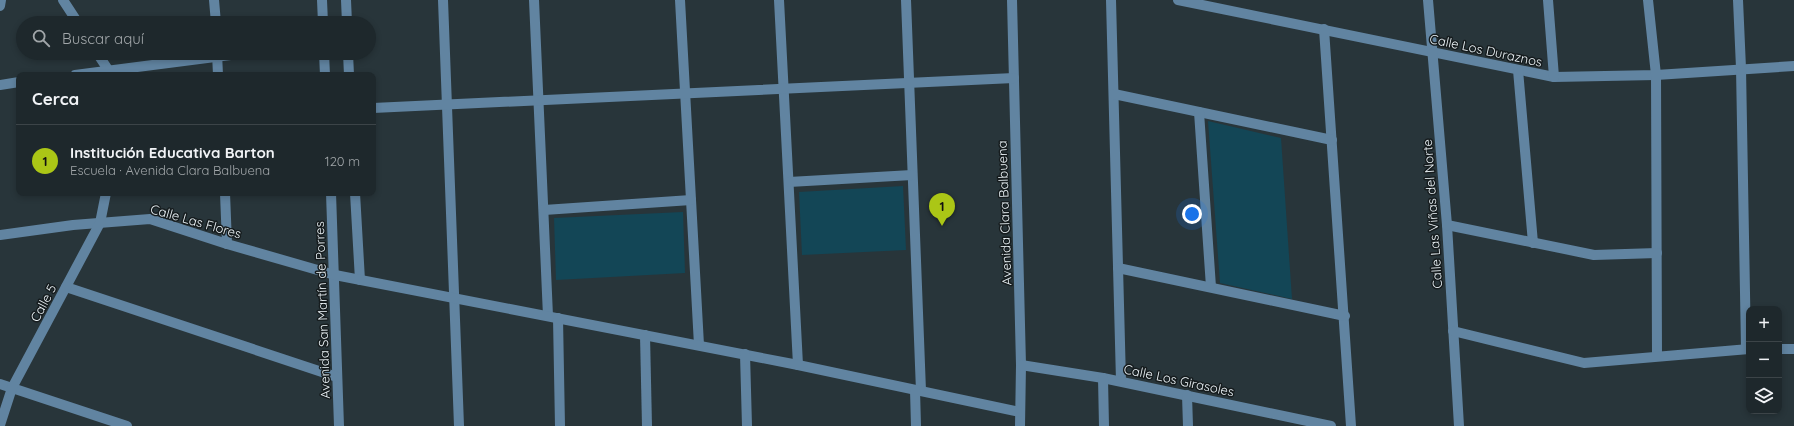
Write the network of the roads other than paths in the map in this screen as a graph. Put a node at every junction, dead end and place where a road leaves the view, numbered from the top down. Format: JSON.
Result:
{"nodes":[{"id":1,"x":1,"y":0,"type":"edge"},
{"id":2,"x":63,"y":0,"type":"edge"},
{"id":3,"x":214,"y":0,"type":"edge"},
{"id":4,"x":322,"y":0,"type":"edge"},
{"id":5,"x":346,"y":0,"type":"edge"},
{"id":6,"x":443,"y":0,"type":"edge"},
{"id":7,"x":534,"y":0,"type":"edge"},
{"id":8,"x":680,"y":0,"type":"edge"},
{"id":9,"x":779,"y":0,"type":"edge"},
{"id":10,"x":906,"y":0,"type":"edge"},
{"id":11,"x":1012,"y":0,"type":"edge"},
{"id":12,"x":1112,"y":0,"type":"edge"},
{"id":13,"x":1178,"y":0,"type":"edge"},
{"id":14,"x":1428,"y":0,"type":"edge"},
{"id":15,"x":1548,"y":0,"type":"edge"},
{"id":16,"x":1648,"y":0,"type":"edge"},
{"id":17,"x":1738,"y":0,"type":"edge"},
{"id":18,"x":1194,"y":2,"type":"edge"},
{"id":19,"x":0,"y":6,"type":"edge"},
{"id":20,"x":73,"y":16,"type":"edge"},
{"id":21,"x":215,"y":16,"type":"edge"},
{"id":22,"x":323,"y":16,"type":"edge"},
{"id":23,"x":347,"y":16,"type":"edge"},
{"id":24,"x":1324,"y":29,"type":"junction"},
{"id":25,"x":1432,"y":51,"type":"junction"},
{"id":26,"x":101,"y":60,"type":"edge"},
{"id":27,"x":187,"y":60,"type":"edge"},
{"id":28,"x":217,"y":60,"type":"edge"},
{"id":29,"x":324,"y":60,"type":"edge"},
{"id":30,"x":348,"y":60,"type":"edge"},
{"id":31,"x":1794,"y":66,"type":"edge"},
{"id":32,"x":1741,"y":68,"type":"junction"},
{"id":33,"x":1518,"y":70,"type":"junction"},
{"id":34,"x":108,"y":72,"type":"edge"},
{"id":35,"x":115,"y":72,"type":"edge"},
{"id":36,"x":218,"y":72,"type":"edge"},
{"id":37,"x":325,"y":72,"type":"edge"},
{"id":38,"x":349,"y":72,"type":"edge"},
{"id":39,"x":1656,"y":75,"type":"junction"},
{"id":40,"x":1554,"y":77,"type":"junction"},
{"id":41,"x":1014,"y":78,"type":"junction"},
{"id":42,"x":16,"y":82,"type":"edge"},
{"id":43,"x":909,"y":82,"type":"junction"},
{"id":44,"x":0,"y":85,"type":"edge"},
{"id":45,"x":784,"y":88,"type":"junction"},
{"id":46,"x":684,"y":92,"type":"junction"},
{"id":47,"x":1114,"y":94,"type":"junction"},
{"id":48,"x":539,"y":100,"type":"junction"},
{"id":49,"x":448,"y":104,"type":"junction"},
{"id":50,"x":376,"y":108,"type":"edge"},
{"id":51,"x":1199,"y":112,"type":"junction"},
{"id":52,"x":1332,"y":140,"type":"junction"},
{"id":53,"x":912,"y":175,"type":"junction"},
{"id":54,"x":789,"y":182,"type":"junction"},
{"id":55,"x":105,"y":196,"type":"edge"},
{"id":56,"x":225,"y":196,"type":"edge"},
{"id":57,"x":331,"y":196,"type":"edge"},
{"id":58,"x":355,"y":196,"type":"edge"},
{"id":59,"x":691,"y":200,"type":"junction"},
{"id":60,"x":544,"y":210,"type":"junction"},
{"id":61,"x":100,"y":223,"type":"junction"},
{"id":62,"x":1447,"y":225,"type":"junction"},
{"id":63,"x":0,"y":235,"type":"edge"},
{"id":64,"x":1533,"y":243,"type":"junction"},
{"id":65,"x":227,"y":244,"type":"junction"},
{"id":66,"x":1657,"y":253,"type":"junction"},
{"id":67,"x":1118,"y":268,"type":"junction"},
{"id":68,"x":335,"y":275,"type":"junction"},
{"id":69,"x":360,"y":280,"type":"junction"},
{"id":70,"x":66,"y":286,"type":"junction"},
{"id":71,"x":1211,"y":287,"type":"junction"},
{"id":72,"x":455,"y":298,"type":"junction"},
{"id":73,"x":1345,"y":316,"type":"junction"},
{"id":74,"x":553,"y":317,"type":"junction"},
{"id":75,"x":1453,"y":331,"type":"junction"},
{"id":76,"x":645,"y":335,"type":"junction"},
{"id":77,"x":1747,"y":342,"type":"edge"},
{"id":78,"x":699,"y":345,"type":"junction"},
{"id":79,"x":1746,"y":349,"type":"edge"},
{"id":80,"x":1782,"y":349,"type":"edge"},
{"id":81,"x":1794,"y":349,"type":"edge"},
{"id":82,"x":745,"y":354,"type":"junction"},
{"id":83,"x":1657,"y":356,"type":"junction"},
{"id":84,"x":798,"y":365,"type":"junction"},
{"id":85,"x":1022,"y":365,"type":"junction"},
{"id":86,"x":337,"y":377,"type":"junction"},
{"id":87,"x":1103,"y":378,"type":"junction"},
{"id":88,"x":1121,"y":381,"type":"junction"},
{"id":89,"x":0,"y":384,"type":"edge"},
{"id":90,"x":12,"y":388,"type":"junction"},
{"id":91,"x":918,"y":390,"type":"junction"},
{"id":92,"x":1187,"y":394,"type":"junction"},
{"id":93,"x":1020,"y":412,"type":"junction"},
{"id":94,"x":1286,"y":421,"type":"edge"},
{"id":95,"x":0,"y":425,"type":"edge"},
{"id":96,"x":127,"y":426,"type":"edge"},
{"id":97,"x":339,"y":426,"type":"edge"},
{"id":98,"x":459,"y":426,"type":"edge"},
{"id":99,"x":560,"y":426,"type":"edge"},
{"id":100,"x":647,"y":426,"type":"edge"},
{"id":101,"x":747,"y":426,"type":"edge"},
{"id":102,"x":916,"y":426,"type":"edge"},
{"id":103,"x":1020,"y":426,"type":"edge"},
{"id":104,"x":1104,"y":426,"type":"edge"},
{"id":105,"x":1188,"y":426,"type":"edge"},
{"id":106,"x":1331,"y":426,"type":"edge"},
{"id":107,"x":1351,"y":426,"type":"edge"},
{"id":108,"x":1459,"y":426,"type":"edge"}],
"edges":[{"from":1,"to":19,"type":"street"},
{"from":2,"to":20,"type":"street"},
{"from":3,"to":21,"type":"street"},
{"from":4,"to":22,"type":"street"},
{"from":5,"to":23,"type":"street"},
{"from":6,"to":49,"type":"street"},
{"from":7,"to":48,"type":"street"},
{"from":8,"to":46,"type":"street"},
{"from":9,"to":45,"type":"street"},
{"from":10,"to":43,"type":"street"},
{"from":11,"to":41,"type":"street","name":"Avenida Clara Balbuena"},
{"from":12,"to":47,"type":"street"},
{"from":13,"to":18,"type":"street","name":"Calle Los Duraznos"},
{"from":14,"to":25,"type":"street","name":"Calle Las Viñas del Norte"},
{"from":15,"to":40,"type":"street"},
{"from":16,"to":39,"type":"street"},
{"from":17,"to":32,"type":"street"},
{"from":18,"to":24,"type":"street","name":"Calle Los Duraznos"},
{"from":24,"to":25,"type":"street","name":"Calle Los Duraznos"},
{"from":24,"to":52,"type":"street"},
{"from":25,"to":33,"type":"street","name":"Calle Los Duraznos"},
{"from":25,"to":62,"type":"street","name":"Calle Las Viñas del Norte"},
{"from":26,"to":34,"type":"street"},
{"from":27,"to":35,"type":"street"},
{"from":28,"to":36,"type":"street"},
{"from":29,"to":37,"type":"street"},
{"from":30,"to":38,"type":"street"},
{"from":31,"to":32,"type":"street","name":"Calle Los Duraznos"},
{"from":32,"to":39,"type":"street","name":"Calle Los Duraznos"},
{"from":32,"to":77,"type":"street"},
{"from":33,"to":40,"type":"street","name":"Calle Los Duraznos"},
{"from":33,"to":64,"type":"street"},
{"from":39,"to":40,"type":"street","name":"Calle Los Duraznos"},
{"from":39,"to":66,"type":"street"},
{"from":41,"to":43,"type":"street"},
{"from":41,"to":85,"type":"street","name":"Avenida Clara Balbuena"},
{"from":42,"to":44,"type":"street"},
{"from":43,"to":45,"type":"street"},
{"from":43,"to":53,"type":"street"},
{"from":45,"to":46,"type":"street"},
{"from":45,"to":54,"type":"street"},
{"from":46,"to":48,"type":"street"},
{"from":46,"to":59,"type":"street"},
{"from":47,"to":51,"type":"street"},
{"from":47,"to":67,"type":"street"},
{"from":48,"to":49,"type":"street"},
{"from":48,"to":60,"type":"street"},
{"from":49,"to":50,"type":"street"},
{"from":49,"to":72,"type":"street"},
{"from":51,"to":52,"type":"street"},
{"from":51,"to":71,"type":"street"},
{"from":52,"to":73,"type":"street"},
{"from":53,"to":54,"type":"street"},
{"from":53,"to":91,"type":"street"},
{"from":54,"to":84,"type":"street"},
{"from":55,"to":61,"type":"street","name":"Calle 5"},
{"from":56,"to":65,"type":"street"},
{"from":57,"to":68,"type":"street","name":"Avenida San Martín de Porres"},
{"from":58,"to":69,"type":"street"},
{"from":59,"to":60,"type":"street"},
{"from":59,"to":78,"type":"street"},
{"from":60,"to":74,"type":"street"},
{"from":61,"to":63,"type":"street","name":"Calle Las Flores"},
{"from":61,"to":65,"type":"street","name":"Calle Las Flores"},
{"from":61,"to":70,"type":"street","name":"Calle 5"},
{"from":62,"to":64,"type":"street"},
{"from":62,"to":75,"type":"street","name":"Calle Las Viñas del Norte"},
{"from":64,"to":66,"type":"street"},
{"from":65,"to":68,"type":"street","name":"Calle Las Flores"},
{"from":66,"to":83,"type":"street"},
{"from":67,"to":71,"type":"street"},
{"from":67,"to":88,"type":"street"},
{"from":68,"to":69,"type":"street","name":"Calle Las Flores"},
{"from":68,"to":86,"type":"street","name":"Avenida San Martín de Porres"},
{"from":69,"to":72,"type":"street","name":"Calle Las Flores"},
{"from":70,"to":86,"type":"street"},
{"from":70,"to":90,"type":"street","name":"Calle 5"},
{"from":71,"to":73,"type":"street"},
{"from":72,"to":74,"type":"street","name":"Calle Las Flores"},
{"from":72,"to":98,"type":"street"},
{"from":73,"to":107,"type":"street"},
{"from":74,"to":76,"type":"street","name":"Calle Las Flores"},
{"from":74,"to":99,"type":"street"},
{"from":75,"to":83,"type":"street"},
{"from":75,"to":108,"type":"street","name":"Calle Las Viñas del Norte"},
{"from":76,"to":78,"type":"street","name":"Calle Las Flores"},
{"from":76,"to":100,"type":"street"},
{"from":78,"to":82,"type":"street","name":"Calle Las Flores"},
{"from":79,"to":83,"type":"street"},
{"from":80,"to":81,"type":"street"},
{"from":82,"to":84,"type":"street","name":"Calle Las Flores"},
{"from":82,"to":101,"type":"street"},
{"from":84,"to":91,"type":"street","name":"Calle Las Flores"},
{"from":85,"to":87,"type":"street","name":"Calle Los Girasoles"},
{"from":85,"to":93,"type":"street","name":"Avenida Clara Balbuena"},
{"from":86,"to":97,"type":"street","name":"Avenida San Martín de Porres"},
{"from":87,"to":88,"type":"street","name":"Calle Los Girasoles"},
{"from":87,"to":104,"type":"street"},
{"from":88,"to":92,"type":"street","name":"Calle Los Girasoles"},
{"from":89,"to":90,"type":"street"},
{"from":90,"to":95,"type":"street","name":"Calle 5"},
{"from":90,"to":96,"type":"street"},
{"from":91,"to":93,"type":"street","name":"Calle Las Flores"},
{"from":91,"to":102,"type":"street"},
{"from":92,"to":94,"type":"street","name":"Calle Los Girasoles"},
{"from":92,"to":105,"type":"street"},
{"from":93,"to":103,"type":"street","name":"Avenida Clara Balbuena"},
{"from":94,"to":106,"type":"street","name":"Calle Los Girasoles"}]}
